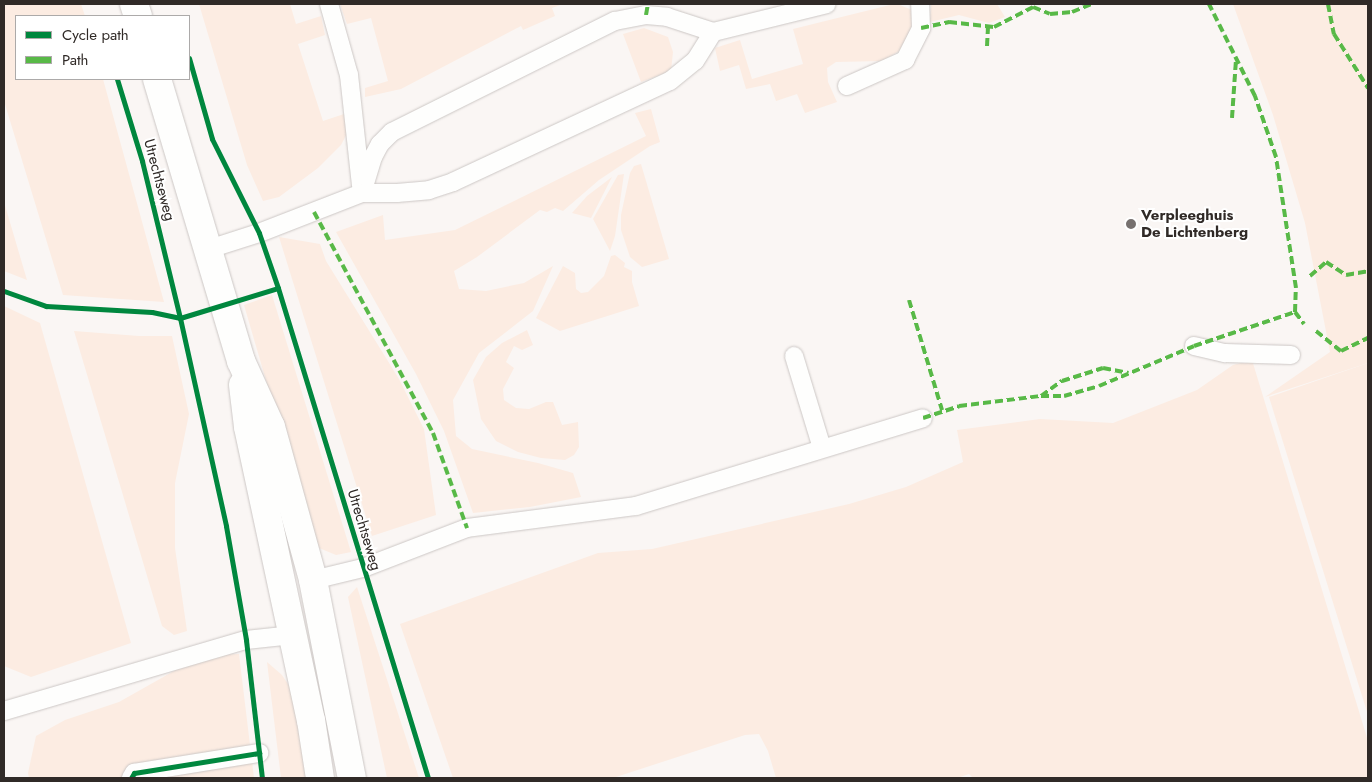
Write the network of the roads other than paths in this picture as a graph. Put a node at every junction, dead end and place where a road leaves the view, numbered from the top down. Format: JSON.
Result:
{"nodes":[{"id":1,"x":329,"y":4,"type":"edge"},
{"id":2,"x":827,"y":4,"type":"edge"},
{"id":3,"x":920,"y":4,"type":"edge"},
{"id":4,"x":713,"y":32,"type":"junction"},
{"id":5,"x":157,"y":80,"type":"edge"},
{"id":6,"x":847,"y":86,"type":"dead end"},
{"id":7,"x":362,"y":193,"type":"junction"},
{"id":8,"x":209,"y":249,"type":"junction"},
{"id":9,"x":1194,"y":346,"type":"dead end"},
{"id":10,"x":1291,"y":355,"type":"dead end"},
{"id":11,"x":794,"y":356,"type":"dead end"},
{"id":12,"x":241,"y":361,"type":"junction"},
{"id":13,"x":922,"y":418,"type":"dead end"},
{"id":14,"x":822,"y":448,"type":"junction"},
{"id":15,"x":312,"y":580,"type":"junction"},
{"id":16,"x":322,"y":630,"type":"junction"},
{"id":17,"x":293,"y":634,"type":"junction"},
{"id":18,"x":6,"y":708,"type":"edge"},
{"id":19,"x":259,"y":754,"type":"dead end"},
{"id":20,"x":131,"y":778,"type":"edge"},
{"id":21,"x":320,"y":778,"type":"edge"},
{"id":22,"x":352,"y":778,"type":"edge"}],
"edges":[{"from":1,"to":7,"type":"lane"},
{"from":2,"to":4,"type":"lane"},
{"from":3,"to":6,"type":"lane"},
{"from":4,"to":7,"type":"lane"},
{"from":4,"to":7,"type":"lane"},
{"from":5,"to":8,"type":"main road","name":"Utrechtseweg"},
{"from":7,"to":8,"type":"lane"},
{"from":8,"to":12,"type":"main road","name":"Utrechtseweg"},
{"from":9,"to":10,"type":"lane"},
{"from":11,"to":14,"type":"lane"},
{"from":12,"to":15,"type":"main road","name":"Utrechtseweg"},
{"from":12,"to":17,"type":"main road","name":"Utrechtseweg"},
{"from":13,"to":14,"type":"lane"},
{"from":14,"to":15,"type":"lane"},
{"from":15,"to":16,"type":"main road","name":"Utrechtseweg"},
{"from":16,"to":17,"type":"main road"},
{"from":16,"to":22,"type":"main road","name":"Utrechtseweg"},
{"from":17,"to":18,"type":"lane"},
{"from":17,"to":21,"type":"main road","name":"Utrechtseweg"},
{"from":19,"to":20,"type":"lane"}]}
